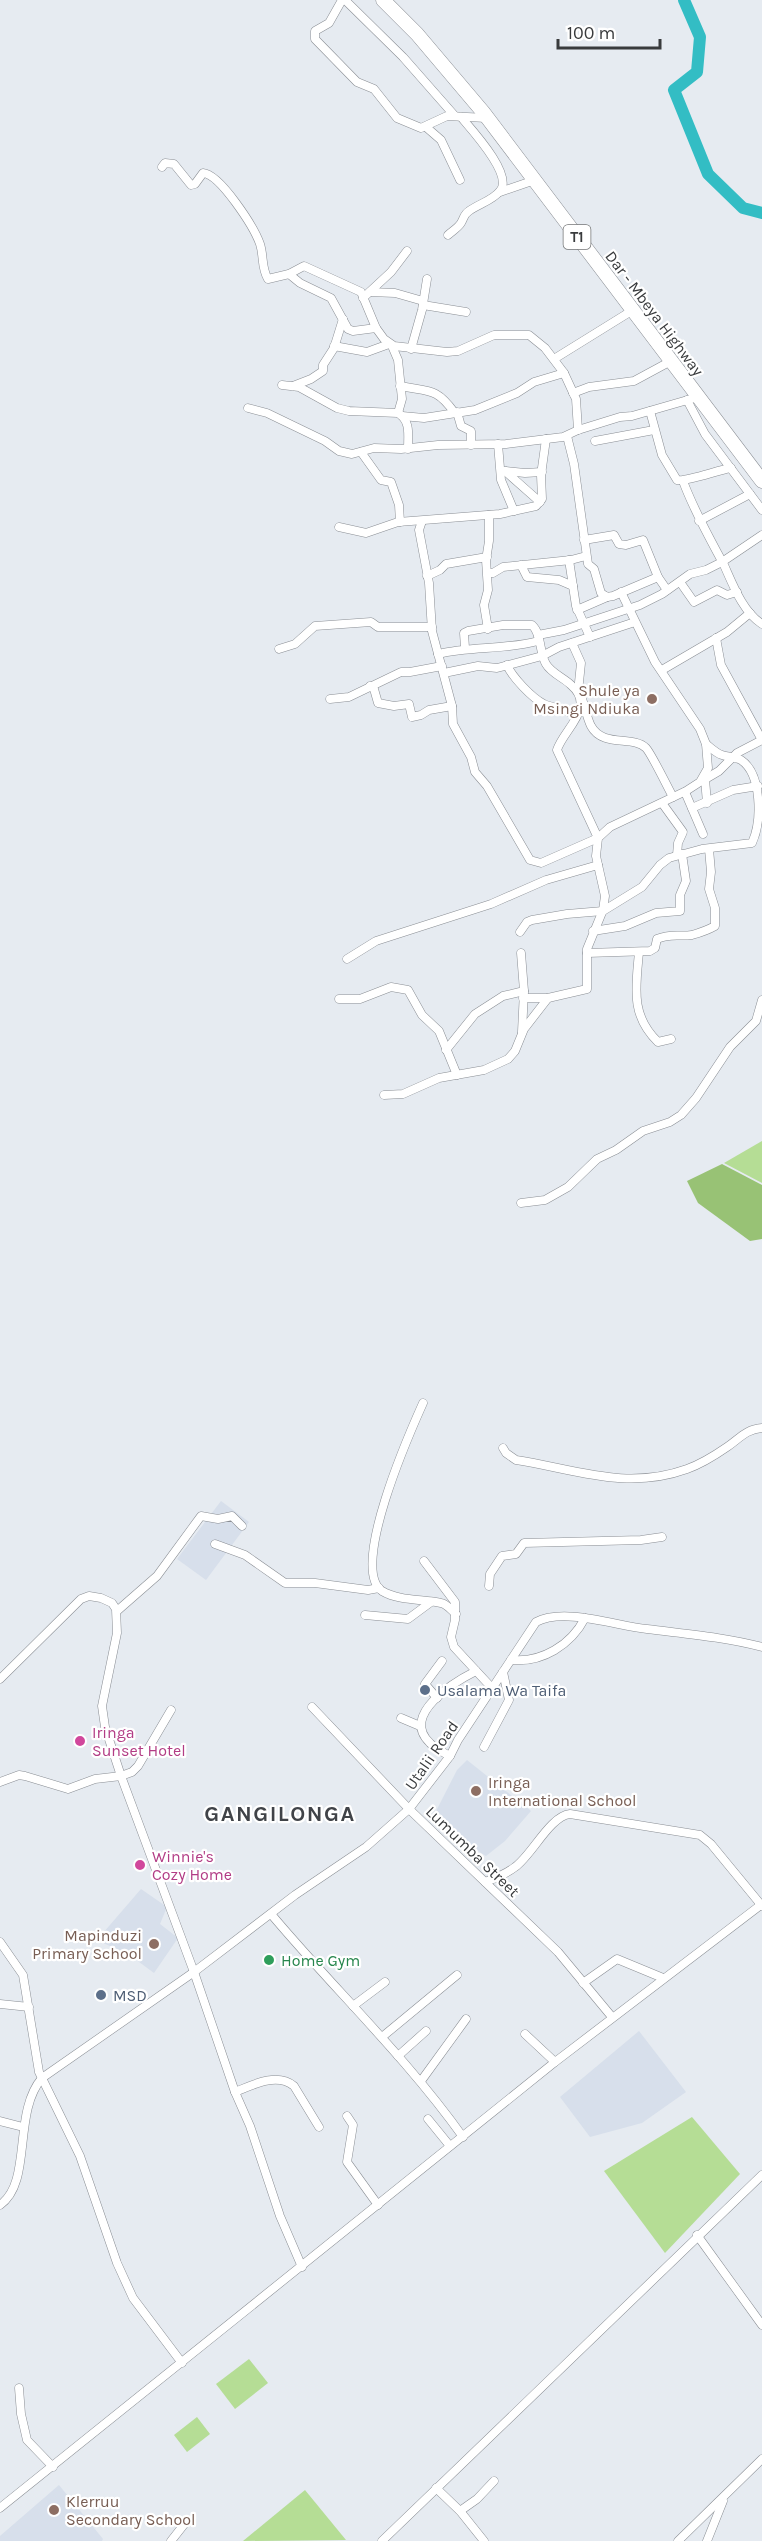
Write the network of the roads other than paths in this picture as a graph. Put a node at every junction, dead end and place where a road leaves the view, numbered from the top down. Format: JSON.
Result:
{"nodes":[{"id":1,"x":344,"y":0,"type":"edge"},
{"id":2,"x":383,"y":0,"type":"edge"},
{"id":3,"x":457,"y":116,"type":"junction"},
{"id":4,"x":489,"y":118,"type":"junction"},
{"id":5,"x":426,"y":127,"type":"junction"},
{"id":6,"x":162,"y":166,"type":"dead end"},
{"id":7,"x":460,"y":180,"type":"dead end"},
{"id":8,"x":535,"y":180,"type":"junction"},
{"id":9,"x":500,"y":192,"type":"junction"},
{"id":10,"x":448,"y":235,"type":"dead end"},
{"id":11,"x":406,"y":251,"type":"dead end"},
{"id":12,"x":289,"y":274,"type":"junction"},
{"id":13,"x":427,"y":279,"type":"dead end"},
{"id":14,"x":370,"y":292,"type":"junction"},
{"id":15,"x":363,"y":298,"type":"junction"},
{"id":16,"x":423,"y":303,"type":"junction"},
{"id":17,"x":633,"y":310,"type":"junction"},
{"id":18,"x":466,"y":312,"type":"dead end"},
{"id":19,"x":343,"y":320,"type":"junction"},
{"id":20,"x":376,"y":327,"type":"junction"},
{"id":21,"x":391,"y":345,"type":"junction"},
{"id":22,"x":334,"y":346,"type":"junction"},
{"id":23,"x":411,"y":349,"type":"junction"},
{"id":24,"x":554,"y":359,"type":"junction"},
{"id":25,"x":671,"y":361,"type":"junction"},
{"id":26,"x":564,"y":373,"type":"junction"},
{"id":27,"x":282,"y":385,"type":"dead end"},
{"id":28,"x":291,"y":386,"type":"junction"},
{"id":29,"x":400,"y":386,"type":"junction"},
{"id":30,"x":573,"y":393,"type":"junction"},
{"id":31,"x":693,"y":398,"type":"junction"},
{"id":32,"x":249,"y":408,"type":"dead end"},
{"id":33,"x":650,"y":411,"type":"junction"},
{"id":34,"x":456,"y":412,"type":"junction"},
{"id":35,"x":400,"y":414,"type":"junction"},
{"id":36,"x":578,"y":430,"type":"junction"},
{"id":37,"x":654,"y":430,"type":"junction"},
{"id":38,"x":567,"y":436,"type":"junction"},
{"id":39,"x":546,"y":439,"type":"junction"},
{"id":40,"x":595,"y":441,"type":"dead end"},
{"id":41,"x":498,"y":444,"type":"junction"},
{"id":42,"x":471,"y":445,"type":"junction"},
{"id":43,"x":408,"y":448,"type":"junction"},
{"id":44,"x":361,"y":452,"type":"junction"},
{"id":45,"x":731,"y":468,"type":"junction"},
{"id":46,"x":502,"y":470,"type":"junction"},
{"id":47,"x":542,"y":472,"type":"junction"},
{"id":48,"x":683,"y":481,"type":"junction"},
{"id":49,"x":762,"y":481,"type":"edge"},
{"id":50,"x":750,"y":494,"type":"junction"},
{"id":51,"x":540,"y":502,"type":"junction"},
{"id":52,"x":762,"y":510,"type":"edge"},
{"id":53,"x":514,"y":511,"type":"junction"},
{"id":54,"x":489,"y":515,"type":"junction"},
{"id":55,"x":422,"y":521,"type":"junction"},
{"id":56,"x":699,"y":521,"type":"junction"},
{"id":57,"x":400,"y":522,"type":"junction"},
{"id":58,"x":339,"y":526,"type":"dead end"},
{"id":59,"x":762,"y":535,"type":"edge"},
{"id":60,"x":584,"y":540,"type":"junction"},
{"id":61,"x":586,"y":556,"type":"junction"},
{"id":62,"x":487,"y":557,"type":"junction"},
{"id":63,"x":569,"y":560,"type":"junction"},
{"id":64,"x":722,"y":562,"type":"junction"},
{"id":65,"x":520,"y":565,"type":"junction"},
{"id":66,"x":488,"y":573,"type":"junction"},
{"id":67,"x":428,"y":576,"type":"junction"},
{"id":68,"x":658,"y":577,"type":"junction"},
{"id":69,"x":680,"y":582,"type":"junction"},
{"id":70,"x":573,"y":586,"type":"junction"},
{"id":71,"x":667,"y":590,"type":"junction"},
{"id":72,"x":621,"y":592,"type":"junction"},
{"id":73,"x":737,"y":592,"type":"junction"},
{"id":74,"x":607,"y":597,"type":"junction"},
{"id":75,"x":629,"y":608,"type":"junction"},
{"id":76,"x":577,"y":610,"type":"junction"},
{"id":77,"x":750,"y":613,"type":"junction"},
{"id":78,"x":635,"y":622,"type":"junction"},
{"id":79,"x":582,"y":623,"type":"junction"},
{"id":80,"x":762,"y":624,"type":"edge"},
{"id":81,"x":432,"y":627,"type":"junction"},
{"id":82,"x":488,"y":628,"type":"junction"},
{"id":83,"x":538,"y":638,"type":"junction"},
{"id":84,"x":590,"y":638,"type":"junction"},
{"id":85,"x":716,"y":638,"type":"junction"},
{"id":86,"x":572,"y":643,"type":"junction"},
{"id":87,"x":465,"y":648,"type":"junction"},
{"id":88,"x":279,"y":649,"type":"dead end"},
{"id":89,"x":438,"y":654,"type":"junction"},
{"id":90,"x":542,"y":656,"type":"junction"},
{"id":91,"x":507,"y":665,"type":"junction"},
{"id":92,"x":443,"y":669,"type":"junction"},
{"id":93,"x":662,"y":670,"type":"junction"},
{"id":94,"x":370,"y":686,"type":"junction"},
{"id":95,"x":579,"y":693,"type":"junction"},
{"id":96,"x":330,"y":699,"type":"dead end"},
{"id":97,"x":452,"y":706,"type":"junction"},
{"id":98,"x":576,"y":716,"type":"junction"},
{"id":99,"x":758,"y":726,"type":"edge"},
{"id":100,"x":762,"y":740,"type":"edge"},
{"id":101,"x":706,"y":744,"type":"junction"},
{"id":102,"x":732,"y":757,"type":"junction"},
{"id":103,"x":703,"y":780,"type":"junction"},
{"id":104,"x":760,"y":787,"type":"edge"},
{"id":105,"x":685,"y":792,"type":"junction"},
{"id":106,"x":673,"y":797,"type":"junction"},
{"id":107,"x":662,"y":803,"type":"junction"},
{"id":108,"x":707,"y":803,"type":"junction"},
{"id":109,"x":692,"y":808,"type":"junction"},
{"id":110,"x":703,"y":834,"type":"dead end"},
{"id":111,"x":598,"y":838,"type":"junction"},
{"id":112,"x":709,"y":849,"type":"junction"},
{"id":113,"x":680,"y":855,"type":"junction"},
{"id":114,"x":598,"y":865,"type":"junction"},
{"id":115,"x":603,"y":911,"type":"junction"},
{"id":116,"x":593,"y":931,"type":"junction"},
{"id":117,"x":520,"y":932,"type":"dead end"},
{"id":118,"x":639,"y":952,"type":"junction"},
{"id":119,"x":521,"y":953,"type":"dead end"},
{"id":120,"x":587,"y":953,"type":"junction"},
{"id":121,"x":347,"y":959,"type":"dead end"},
{"id":122,"x":523,"y":995,"type":"junction"},
{"id":123,"x":548,"y":998,"type":"junction"},
{"id":124,"x":339,"y":999,"type":"dead end"},
{"id":125,"x":762,"y":999,"type":"edge"},
{"id":126,"x":760,"y":1019,"type":"edge"},
{"id":127,"x":522,"y":1034,"type":"junction"},
{"id":128,"x":671,"y":1039,"type":"dead end"},
{"id":129,"x":446,"y":1050,"type":"junction"},
{"id":130,"x":457,"y":1075,"type":"junction"},
{"id":131,"x":384,"y":1095,"type":"dead end"},
{"id":132,"x":521,"y":1203,"type":"dead end"},
{"id":133,"x":423,"y":1403,"type":"dead end"},
{"id":134,"x":762,"y":1428,"type":"edge"},
{"id":135,"x":503,"y":1448,"type":"dead end"},
{"id":136,"x":242,"y":1526,"type":"dead end"},
{"id":137,"x":662,"y":1537,"type":"dead end"},
{"id":138,"x":215,"y":1544,"type":"dead end"},
{"id":139,"x":424,"y":1561,"type":"dead end"},
{"id":140,"x":489,"y":1586,"type":"dead end"},
{"id":141,"x":379,"y":1588,"type":"junction"},
{"id":142,"x":431,"y":1602,"type":"junction"},
{"id":143,"x":117,"y":1611,"type":"junction"},
{"id":144,"x":456,"y":1614,"type":"junction"},
{"id":145,"x":365,"y":1615,"type":"dead end"},
{"id":146,"x":585,"y":1618,"type":"junction"},
{"id":147,"x":762,"y":1647,"type":"edge"},
{"id":148,"x":511,"y":1660,"type":"junction"},
{"id":149,"x":442,"y":1661,"type":"dead end"},
{"id":150,"x":476,"y":1671,"type":"junction"},
{"id":151,"x":503,"y":1672,"type":"junction"},
{"id":152,"x":0,"y":1679,"type":"edge"},
{"id":153,"x":492,"y":1688,"type":"junction"},
{"id":154,"x":437,"y":1698,"type":"junction"},
{"id":155,"x":312,"y":1707,"type":"dead end"},
{"id":156,"x":171,"y":1710,"type":"dead end"},
{"id":157,"x":401,"y":1718,"type":"dead end"},
{"id":158,"x":420,"y":1726,"type":"junction"},
{"id":159,"x":484,"y":1746,"type":"dead end"},
{"id":160,"x":450,"y":1756,"type":"junction"},
{"id":161,"x":121,"y":1776,"type":"junction"},
{"id":162,"x":0,"y":1782,"type":"edge"},
{"id":163,"x":409,"y":1809,"type":"junction"},
{"id":164,"x":485,"y":1882,"type":"junction"},
{"id":165,"x":762,"y":1905,"type":"edge"},
{"id":166,"x":270,"y":1914,"type":"junction"},
{"id":167,"x":0,"y":1942,"type":"edge"},
{"id":168,"x":194,"y":1972,"type":"junction"},
{"id":169,"x":457,"y":1975,"type":"dead end"},
{"id":170,"x":663,"y":1978,"type":"junction"},
{"id":171,"x":386,"y":1982,"type":"dead end"},
{"id":172,"x":583,"y":1983,"type":"junction"},
{"id":173,"x":0,"y":2004,"type":"edge"},
{"id":174,"x":353,"y":2006,"type":"junction"},
{"id":175,"x":29,"y":2007,"type":"junction"},
{"id":176,"x":612,"y":2017,"type":"junction"},
{"id":177,"x":466,"y":2019,"type":"dead end"},
{"id":178,"x":426,"y":2031,"type":"dead end"},
{"id":179,"x":525,"y":2034,"type":"dead end"},
{"id":180,"x":382,"y":2037,"type":"junction"},
{"id":181,"x":398,"y":2056,"type":"junction"},
{"id":182,"x":555,"y":2062,"type":"junction"},
{"id":183,"x":42,"y":2078,"type":"junction"},
{"id":184,"x":421,"y":2080,"type":"junction"},
{"id":185,"x":235,"y":2092,"type":"junction"},
{"id":186,"x":347,"y":2116,"type":"dead end"},
{"id":187,"x":428,"y":2119,"type":"dead end"},
{"id":188,"x":0,"y":2121,"type":"edge"},
{"id":189,"x":23,"y":2127,"type":"junction"},
{"id":190,"x":319,"y":2127,"type":"dead end"},
{"id":191,"x":463,"y":2137,"type":"junction"},
{"id":192,"x":450,"y":2146,"type":"junction"},
{"id":193,"x":762,"y":2175,"type":"edge"},
{"id":194,"x":0,"y":2205,"type":"edge"},
{"id":195,"x":378,"y":2205,"type":"junction"},
{"id":196,"x":698,"y":2235,"type":"junction"},
{"id":197,"x":302,"y":2267,"type":"junction"},
{"id":198,"x":761,"y":2321,"type":"edge"},
{"id":199,"x":182,"y":2362,"type":"junction"},
{"id":200,"x":19,"y":2388,"type":"dead end"},
{"id":201,"x":762,"y":2459,"type":"edge"},
{"id":202,"x":53,"y":2467,"type":"junction"},
{"id":203,"x":494,"y":2481,"type":"dead end"},
{"id":204,"x":436,"y":2488,"type":"junction"},
{"id":205,"x":724,"y":2497,"type":"junction"},
{"id":206,"x":0,"y":2508,"type":"edge"},
{"id":207,"x":460,"y":2511,"type":"junction"},
{"id":208,"x":186,"y":2522,"type":"dead end"},
{"id":209,"x":171,"y":2541,"type":"edge"},
{"id":210,"x":382,"y":2541,"type":"edge"},
{"id":211,"x":484,"y":2541,"type":"edge"},
{"id":212,"x":678,"y":2541,"type":"edge"},
{"id":213,"x":707,"y":2541,"type":"edge"}],
"edges":[{"from":1,"to":3,"type":"street"},
{"from":1,"to":5,"type":"street"},
{"from":2,"to":4,"type":"highway","name":"Dar - Mbeya Highway","number":"T1"},
{"from":3,"to":4,"type":"street"},
{"from":3,"to":5,"type":"street"},
{"from":3,"to":9,"type":"street"},
{"from":4,"to":8,"type":"highway","name":"Dar - Mbeya Highway","number":"T1"},
{"from":5,"to":7,"type":"street"},
{"from":6,"to":12,"type":"street"},
{"from":8,"to":9,"type":"street"},
{"from":8,"to":17,"type":"highway","name":"Dar - Mbeya Highway","number":"T1"},
{"from":9,"to":10,"type":"street"},
{"from":11,"to":14,"type":"street"},
{"from":12,"to":15,"type":"street"},
{"from":12,"to":19,"type":"street"},
{"from":13,"to":16,"type":"street"},
{"from":14,"to":15,"type":"street"},
{"from":14,"to":16,"type":"street"},
{"from":15,"to":20,"type":"street"},
{"from":16,"to":18,"type":"street"},
{"from":16,"to":23,"type":"street"},
{"from":17,"to":24,"type":"street"},
{"from":17,"to":25,"type":"highway","name":"Dar - Mbeya Highway","number":"T1"},
{"from":19,"to":20,"type":"street"},
{"from":19,"to":22,"type":"street"},
{"from":20,"to":21,"type":"street"},
{"from":21,"to":22,"type":"street"},
{"from":21,"to":23,"type":"street"},
{"from":21,"to":29,"type":"street"},
{"from":22,"to":28,"type":"street"},
{"from":23,"to":24,"type":"street"},
{"from":24,"to":26,"type":"street"},
{"from":25,"to":30,"type":"street"},
{"from":25,"to":31,"type":"highway","name":"Dar - Mbeya Highway","number":"T1"},
{"from":26,"to":30,"type":"street"},
{"from":26,"to":34,"type":"street"},
{"from":27,"to":28,"type":"street"},
{"from":28,"to":35,"type":"street"},
{"from":29,"to":34,"type":"street"},
{"from":29,"to":35,"type":"street"},
{"from":30,"to":36,"type":"street"},
{"from":31,"to":33,"type":"street"},
{"from":31,"to":45,"type":"street"},
{"from":31,"to":49,"type":"highway","name":"Dar - Mbeya Highway","number":"T1"},
{"from":32,"to":44,"type":"street"},
{"from":33,"to":36,"type":"street"},
{"from":33,"to":37,"type":"street"},
{"from":34,"to":35,"type":"street"},
{"from":34,"to":42,"type":"street"},
{"from":35,"to":43,"type":"street"},
{"from":36,"to":38,"type":"street"},
{"from":37,"to":40,"type":"street"},
{"from":37,"to":48,"type":"street"},
{"from":38,"to":39,"type":"street"},
{"from":38,"to":60,"type":"street"},
{"from":39,"to":41,"type":"street"},
{"from":39,"to":47,"type":"street"},
{"from":41,"to":42,"type":"street"},
{"from":41,"to":46,"type":"street"},
{"from":42,"to":43,"type":"street"},
{"from":43,"to":44,"type":"street"},
{"from":44,"to":57,"type":"street"},
{"from":45,"to":48,"type":"street"},
{"from":45,"to":50,"type":"street"},
{"from":46,"to":47,"type":"street"},
{"from":46,"to":51,"type":"street"},
{"from":46,"to":53,"type":"street"},
{"from":47,"to":51,"type":"street"},
{"from":48,"to":56,"type":"street"},
{"from":50,"to":52,"type":"street"},
{"from":50,"to":56,"type":"street"},
{"from":51,"to":53,"type":"street"},
{"from":53,"to":54,"type":"street"},
{"from":54,"to":55,"type":"street"},
{"from":54,"to":62,"type":"street"},
{"from":55,"to":57,"type":"street"},
{"from":55,"to":67,"type":"street"},
{"from":56,"to":64,"type":"street"},
{"from":57,"to":58,"type":"street"},
{"from":59,"to":64,"type":"street"},
{"from":60,"to":61,"type":"street"},
{"from":60,"to":68,"type":"street"},
{"from":61,"to":63,"type":"street"},
{"from":61,"to":74,"type":"street"},
{"from":62,"to":66,"type":"street"},
{"from":62,"to":67,"type":"street"},
{"from":63,"to":65,"type":"street"},
{"from":63,"to":70,"type":"street"},
{"from":64,"to":69,"type":"street"},
{"from":64,"to":73,"type":"street"},
{"from":65,"to":66,"type":"street"},
{"from":65,"to":70,"type":"street"},
{"from":66,"to":82,"type":"street"},
{"from":67,"to":81,"type":"street"},
{"from":68,"to":71,"type":"street"},
{"from":68,"to":72,"type":"street"},
{"from":69,"to":71,"type":"street"},
{"from":69,"to":73,"type":"street"},
{"from":70,"to":76,"type":"street"},
{"from":71,"to":75,"type":"street"},
{"from":72,"to":74,"type":"street"},
{"from":72,"to":75,"type":"street"},
{"from":73,"to":77,"type":"street"},
{"from":74,"to":76,"type":"street"},
{"from":75,"to":78,"type":"street"},
{"from":75,"to":79,"type":"street"},
{"from":76,"to":79,"type":"street"},
{"from":77,"to":80,"type":"street"},
{"from":77,"to":85,"type":"street"},
{"from":78,"to":84,"type":"street"},
{"from":78,"to":93,"type":"street"},
{"from":79,"to":83,"type":"street"},
{"from":79,"to":84,"type":"street"},
{"from":81,"to":88,"type":"street"},
{"from":81,"to":89,"type":"street"},
{"from":82,"to":83,"type":"street"},
{"from":82,"to":87,"type":"street"},
{"from":83,"to":87,"type":"street"},
{"from":83,"to":90,"type":"street"},
{"from":84,"to":86,"type":"street"},
{"from":85,"to":93,"type":"street"},
{"from":85,"to":99,"type":"street"},
{"from":86,"to":90,"type":"street"},
{"from":86,"to":95,"type":"street"},
{"from":87,"to":89,"type":"street"},
{"from":89,"to":92,"type":"street"},
{"from":90,"to":91,"type":"street"},
{"from":90,"to":95,"type":"street"},
{"from":91,"to":92,"type":"street"},
{"from":91,"to":98,"type":"street"},
{"from":92,"to":94,"type":"street"},
{"from":92,"to":97,"type":"street"},
{"from":93,"to":101,"type":"street"},
{"from":94,"to":96,"type":"street"},
{"from":94,"to":97,"type":"street"},
{"from":95,"to":98,"type":"street"},
{"from":95,"to":106,"type":"street"},
{"from":97,"to":111,"type":"street"},
{"from":98,"to":111,"type":"street"},
{"from":99,"to":100,"type":"street"},
{"from":100,"to":102,"type":"street"},
{"from":101,"to":102,"type":"street"},
{"from":101,"to":103,"type":"street"},
{"from":102,"to":103,"type":"street"},
{"from":102,"to":104,"type":"street"},
{"from":103,"to":105,"type":"street"},
{"from":103,"to":108,"type":"street"},
{"from":104,"to":108,"type":"street"},
{"from":104,"to":112,"type":"street"},
{"from":105,"to":106,"type":"street"},
{"from":105,"to":109,"type":"street"},
{"from":106,"to":107,"type":"street"},
{"from":107,"to":111,"type":"street"},
{"from":107,"to":113,"type":"street"},
{"from":108,"to":109,"type":"street"},
{"from":109,"to":110,"type":"street"},
{"from":111,"to":114,"type":"street"},
{"from":112,"to":113,"type":"street"},
{"from":112,"to":118,"type":"street"},
{"from":113,"to":115,"type":"street"},
{"from":113,"to":116,"type":"street"},
{"from":114,"to":115,"type":"street"},
{"from":114,"to":121,"type":"street"},
{"from":115,"to":116,"type":"street"},
{"from":115,"to":117,"type":"street"},
{"from":116,"to":120,"type":"street"},
{"from":118,"to":120,"type":"street"},
{"from":118,"to":128,"type":"street"},
{"from":119,"to":122,"type":"street"},
{"from":120,"to":123,"type":"street"},
{"from":122,"to":123,"type":"street"},
{"from":122,"to":127,"type":"street"},
{"from":122,"to":129,"type":"street"},
{"from":123,"to":127,"type":"street"},
{"from":124,"to":129,"type":"street"},
{"from":125,"to":126,"type":"street"},
{"from":126,"to":132,"type":"street"},
{"from":127,"to":130,"type":"street"},
{"from":129,"to":130,"type":"street"},
{"from":130,"to":131,"type":"street"},
{"from":133,"to":141,"type":"street"},
{"from":134,"to":135,"type":"street"},
{"from":136,"to":143,"type":"street"},
{"from":137,"to":140,"type":"street"},
{"from":138,"to":141,"type":"street"},
{"from":139,"to":144,"type":"street"},
{"from":141,"to":142,"type":"street"},
{"from":142,"to":144,"type":"street"},
{"from":142,"to":145,"type":"street"},
{"from":143,"to":152,"type":"street"},
{"from":143,"to":161,"type":"street"},
{"from":144,"to":150,"type":"street"},
{"from":146,"to":147,"type":"street","name":"Utalii Road"},
{"from":146,"to":148,"type":"street"},
{"from":146,"to":148,"type":"street","name":"Utalii Road"},
{"from":148,"to":151,"type":"street","name":"Utalii Road"},
{"from":149,"to":154,"type":"street"},
{"from":150,"to":153,"type":"street"},
{"from":150,"to":154,"type":"street"},
{"from":151,"to":153,"type":"street","name":"Utalii Road"},
{"from":151,"to":159,"type":"street"},
{"from":153,"to":160,"type":"street","name":"Utalii Road"},
{"from":154,"to":158,"type":"street"},
{"from":155,"to":163,"type":"street","name":"Lumumba Street"},
{"from":156,"to":161,"type":"street"},
{"from":157,"to":158,"type":"street"},
{"from":158,"to":160,"type":"street"},
{"from":160,"to":163,"type":"street","name":"Utalii Road"},
{"from":161,"to":162,"type":"street"},
{"from":161,"to":168,"type":"street"},
{"from":163,"to":164,"type":"street","name":"Lumumba Street"},
{"from":163,"to":166,"type":"street","name":"Utalii Road"},
{"from":164,"to":165,"type":"street"},
{"from":164,"to":172,"type":"street","name":"Lumumba Street"},
{"from":165,"to":170,"type":"street"},
{"from":166,"to":168,"type":"street","name":"Utalii Road"},
{"from":166,"to":174,"type":"street"},
{"from":167,"to":175,"type":"street"},
{"from":168,"to":183,"type":"street","name":"Utalii Road"},
{"from":168,"to":185,"type":"street"},
{"from":169,"to":180,"type":"street"},
{"from":170,"to":172,"type":"street"},
{"from":170,"to":176,"type":"street"},
{"from":171,"to":174,"type":"street"},
{"from":172,"to":176,"type":"street","name":"Lumumba Street"},
{"from":173,"to":175,"type":"street"},
{"from":174,"to":180,"type":"street"},
{"from":175,"to":183,"type":"street"},
{"from":176,"to":182,"type":"street"},
{"from":177,"to":184,"type":"street"},
{"from":178,"to":181,"type":"street"},
{"from":179,"to":182,"type":"street"},
{"from":180,"to":181,"type":"street"},
{"from":181,"to":184,"type":"street"},
{"from":182,"to":191,"type":"street"},
{"from":183,"to":189,"type":"street"},
{"from":183,"to":199,"type":"street"},
{"from":184,"to":191,"type":"street"},
{"from":185,"to":190,"type":"street"},
{"from":185,"to":197,"type":"street"},
{"from":186,"to":195,"type":"street"},
{"from":187,"to":192,"type":"street"},
{"from":188,"to":189,"type":"street"},
{"from":189,"to":194,"type":"street"},
{"from":191,"to":192,"type":"street"},
{"from":192,"to":195,"type":"street"},
{"from":193,"to":196,"type":"street"},
{"from":195,"to":197,"type":"street"},
{"from":196,"to":198,"type":"street"},
{"from":196,"to":204,"type":"street"},
{"from":197,"to":199,"type":"street"},
{"from":199,"to":202,"type":"street"},
{"from":200,"to":202,"type":"street"},
{"from":201,"to":205,"type":"street"},
{"from":202,"to":206,"type":"street"},
{"from":203,"to":207,"type":"street"},
{"from":204,"to":207,"type":"street"},
{"from":204,"to":210,"type":"street"},
{"from":205,"to":212,"type":"street"},
{"from":205,"to":213,"type":"street"},
{"from":207,"to":211,"type":"street"},
{"from":208,"to":209,"type":"street"}]}
